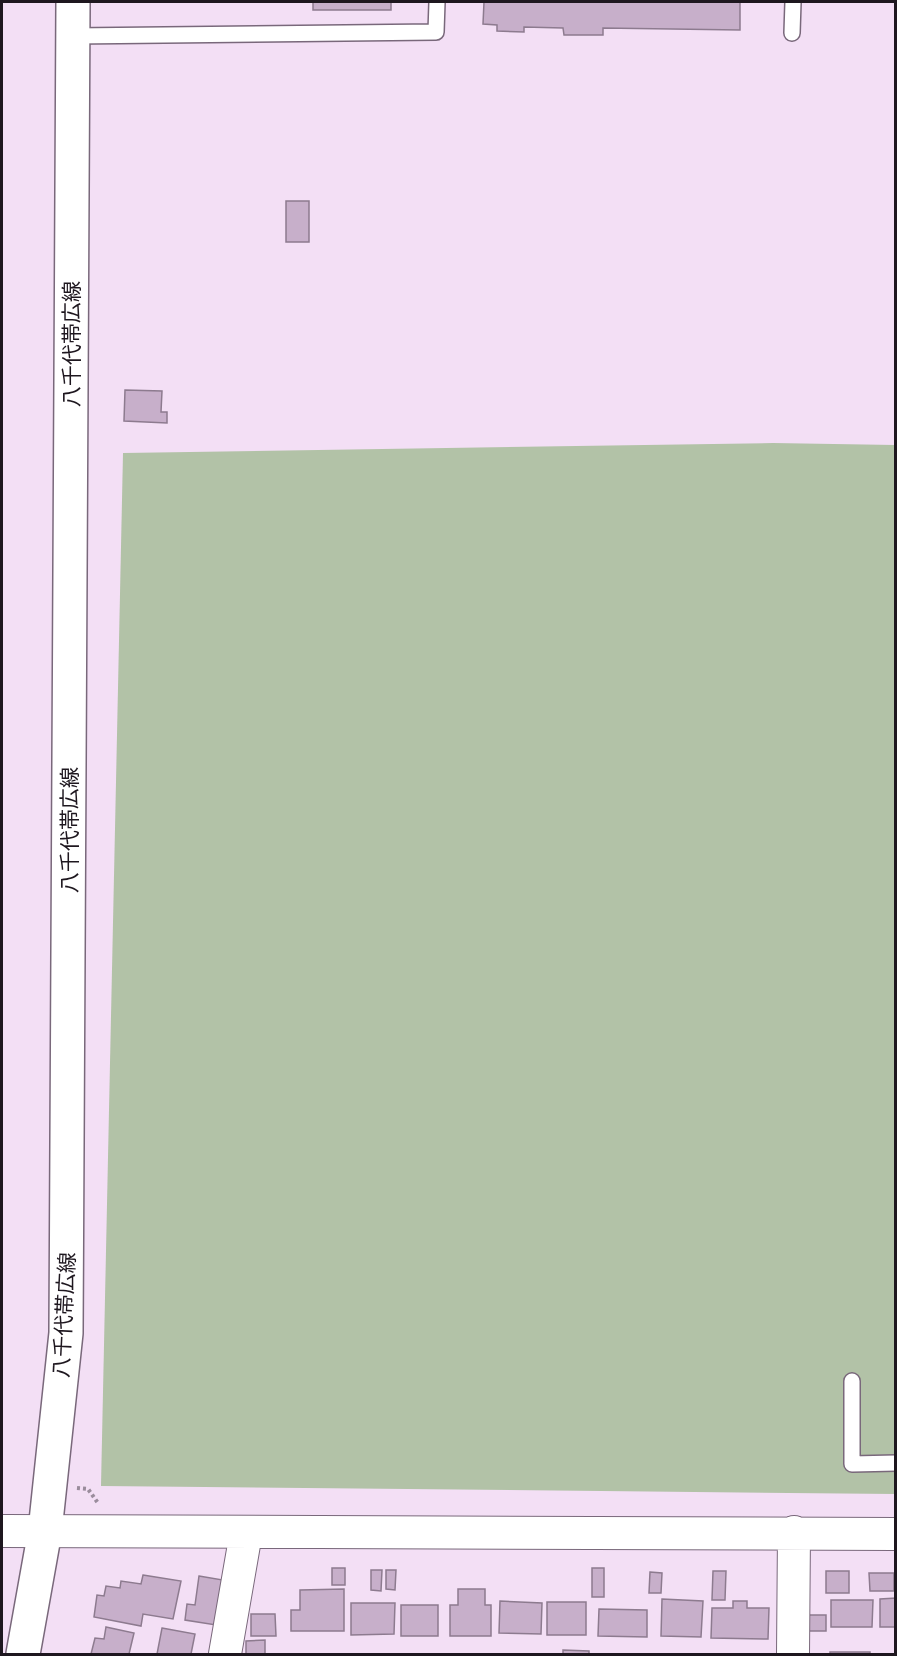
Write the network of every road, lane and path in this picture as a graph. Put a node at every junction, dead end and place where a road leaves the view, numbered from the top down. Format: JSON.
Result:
{"nodes":[{"id":1,"x":73,"y":2,"type":"edge"},
{"id":2,"x":437,"y":2,"type":"edge"},
{"id":3,"x":793,"y":2,"type":"edge"},
{"id":4,"x":792,"y":33,"type":"dead end"},
{"id":5,"x":73,"y":36,"type":"junction"},
{"id":6,"x":852,"y":1381,"type":"dead end"},
{"id":7,"x":896,"y":1463,"type":"edge"},
{"id":8,"x":2,"y":1530,"type":"edge"},
{"id":9,"x":45,"y":1530,"type":"junction"},
{"id":10,"x":794,"y":1532,"type":"junction"},
{"id":11,"x":246,"y":1533,"type":"junction"},
{"id":12,"x":896,"y":1534,"type":"edge"},
{"id":13,"x":22,"y":1654,"type":"edge"},
{"id":14,"x":225,"y":1654,"type":"edge"},
{"id":15,"x":793,"y":1654,"type":"edge"}],
"edges":[{"from":1,"to":5,"type":"main road","name":"八千代帯広線"},
{"from":2,"to":5,"type":"lane"},
{"from":3,"to":4,"type":"lane"},
{"from":5,"to":9,"type":"main road","name":"八千代帯広線"},
{"from":6,"to":7,"type":"lane"},
{"from":8,"to":9,"type":"street"},
{"from":9,"to":11,"type":"street"},
{"from":9,"to":13,"type":"main road","name":"八千代帯広線"},
{"from":10,"to":11,"type":"street"},
{"from":10,"to":12,"type":"street"},
{"from":10,"to":15,"type":"street"},
{"from":11,"to":14,"type":"street"}]}
